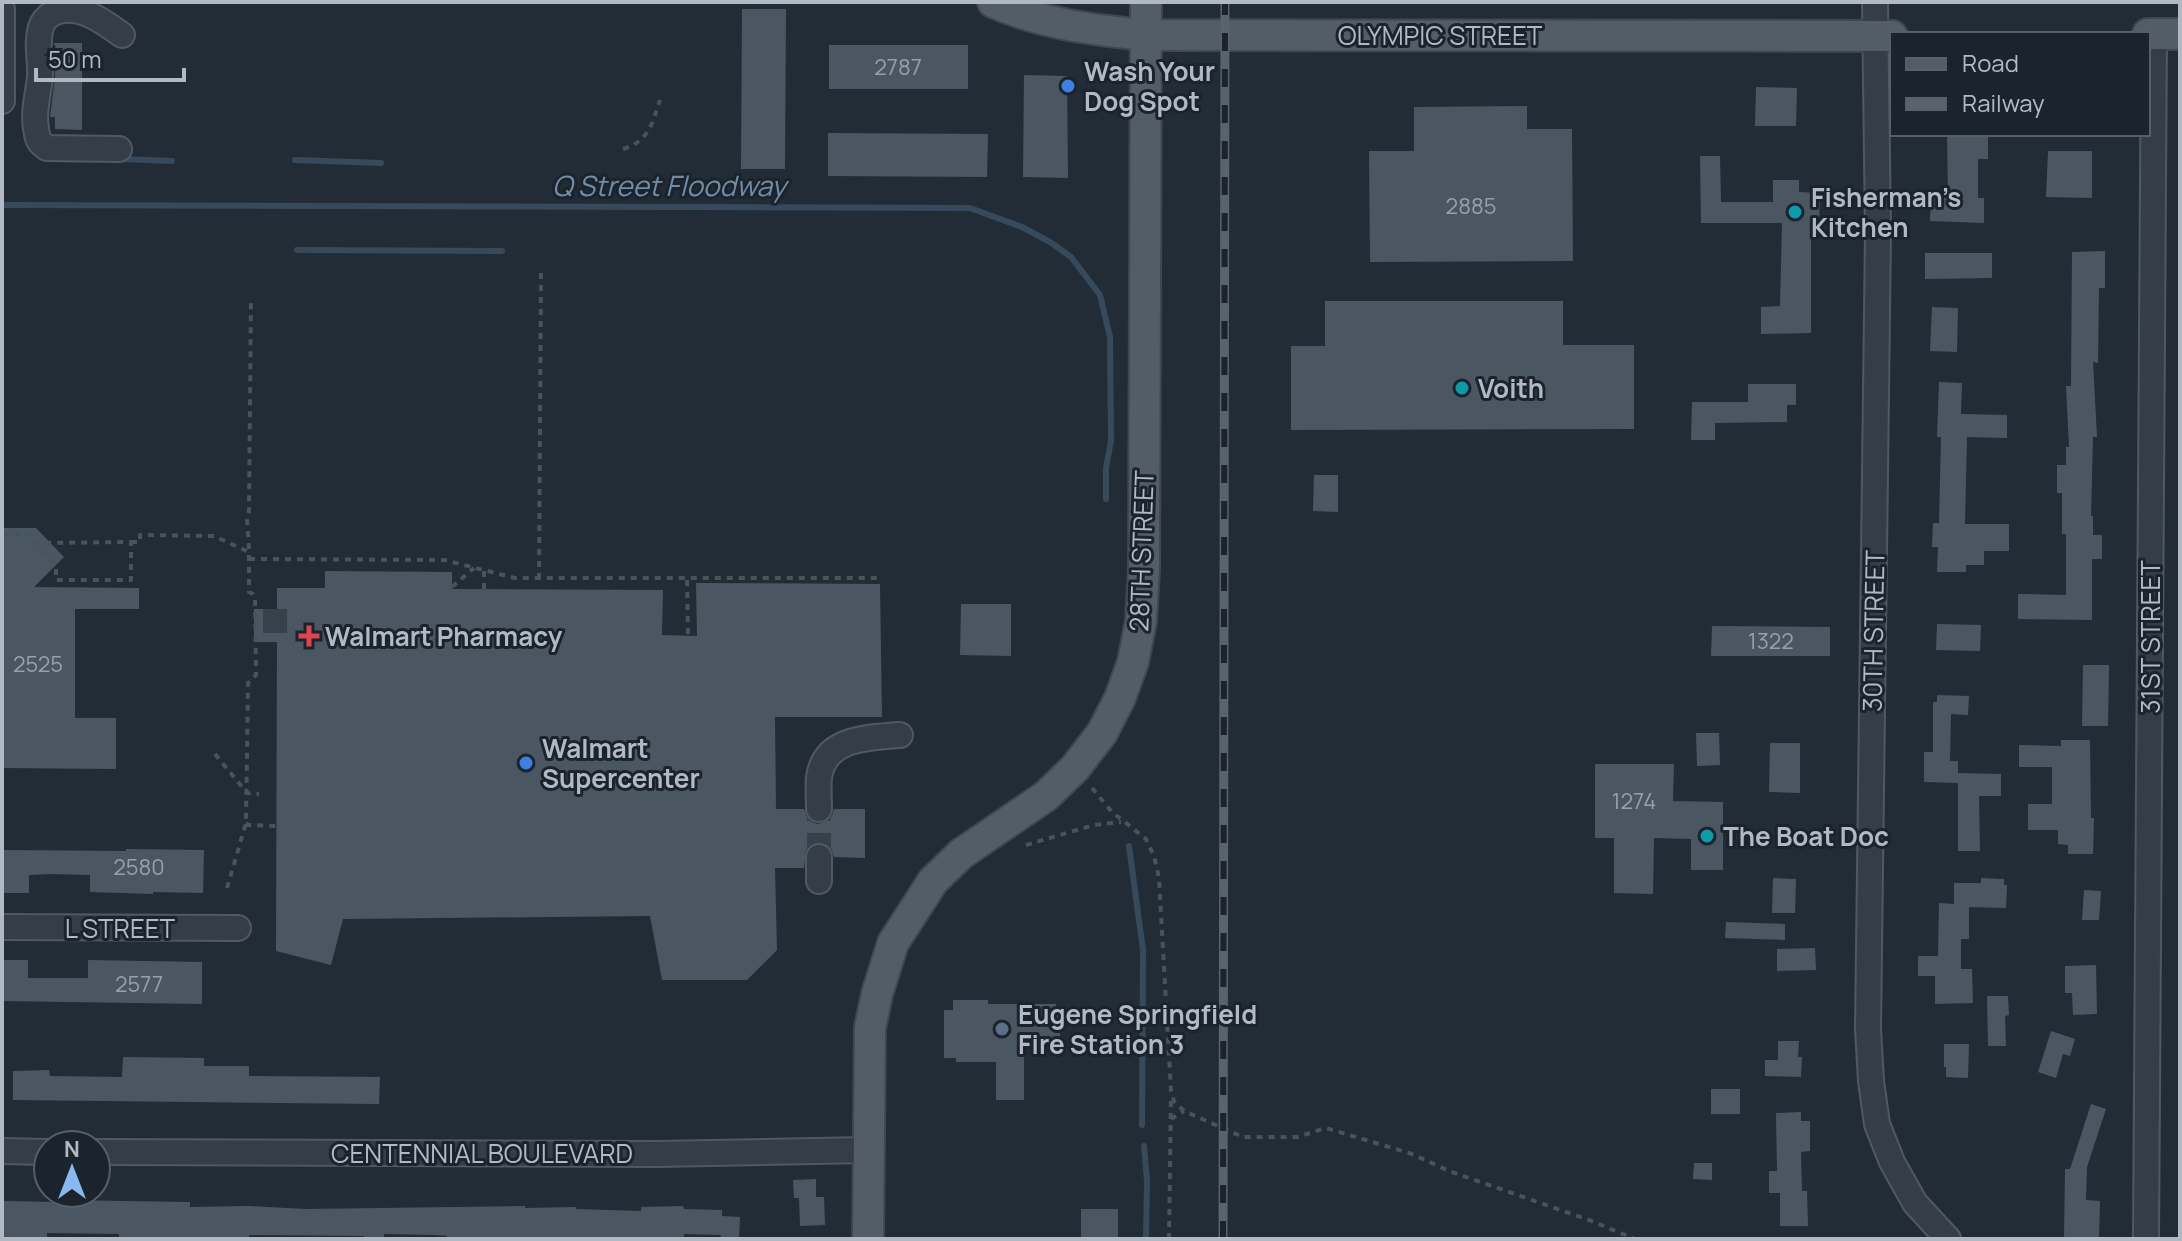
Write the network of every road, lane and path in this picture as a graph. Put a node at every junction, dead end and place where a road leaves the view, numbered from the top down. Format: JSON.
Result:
{"nodes":[{"id":1,"x":993,"y":2,"type":"edge"},
{"id":2,"x":1146,"y":2,"type":"edge"},
{"id":3,"x":1875,"y":2,"type":"edge"},
{"id":4,"x":2,"y":10,"type":"edge"},
{"id":5,"x":2161,"y":34,"type":"edge"},
{"id":6,"x":122,"y":35,"type":"dead end"},
{"id":7,"x":1146,"y":35,"type":"junction"},
{"id":8,"x":1884,"y":36,"type":"edge"},
{"id":9,"x":2,"y":48,"type":"edge"},
{"id":10,"x":660,"y":100,"type":"dead end"},
{"id":11,"x":2,"y":101,"type":"edge"},
{"id":12,"x":119,"y":149,"type":"dead end"},
{"id":13,"x":623,"y":149,"type":"dead end"},
{"id":14,"x":541,"y":273,"type":"dead end"},
{"id":15,"x":251,"y":298,"type":"dead end"},
{"id":16,"x":2,"y":534,"type":"edge"},
{"id":17,"x":131,"y":542,"type":"junction"},
{"id":18,"x":36,"y":543,"type":"junction"},
{"id":19,"x":249,"y":556,"type":"junction"},
{"id":20,"x":474,"y":568,"type":"junction"},
{"id":21,"x":484,"y":570,"type":"junction"},
{"id":22,"x":881,"y":578,"type":"dead end"},
{"id":23,"x":539,"y":579,"type":"junction"},
{"id":24,"x":585,"y":579,"type":"junction"},
{"id":25,"x":687,"y":580,"type":"junction"},
{"id":26,"x":452,"y":587,"type":"dead end"},
{"id":27,"x":484,"y":589,"type":"dead end"},
{"id":28,"x":586,"y":589,"type":"dead end"},
{"id":29,"x":688,"y":636,"type":"dead end"},
{"id":30,"x":899,"y":742,"type":"dead end"},
{"id":31,"x":215,"y":754,"type":"dead end"},
{"id":32,"x":1092,"y":788,"type":"dead end"},
{"id":33,"x":247,"y":793,"type":"junction"},
{"id":34,"x":259,"y":794,"type":"dead end"},
{"id":35,"x":826,"y":809,"type":"tunnel mouth"},
{"id":36,"x":1123,"y":822,"type":"junction"},
{"id":37,"x":246,"y":823,"type":"junction"},
{"id":38,"x":277,"y":826,"type":"dead end"},
{"id":39,"x":1026,"y":845,"type":"dead end"},
{"id":40,"x":227,"y":888,"type":"dead end"},
{"id":41,"x":2,"y":927,"type":"edge"},
{"id":42,"x":238,"y":928,"type":"dead end"},
{"id":43,"x":1171,"y":1091,"type":"junction"},
{"id":44,"x":1184,"y":1111,"type":"junction"},
{"id":45,"x":1171,"y":1119,"type":"junction"},
{"id":46,"x":868,"y":1150,"type":"junction"},
{"id":47,"x":2,"y":1151,"type":"edge"},
{"id":48,"x":32,"y":1152,"type":"edge"},
{"id":49,"x":112,"y":1152,"type":"edge"},
{"id":50,"x":868,"y":1239,"type":"edge"},
{"id":51,"x":1169,"y":1239,"type":"edge"},
{"id":52,"x":1635,"y":1239,"type":"edge"},
{"id":53,"x":1948,"y":1239,"type":"edge"},
{"id":54,"x":2146,"y":1239,"type":"edge"}],
"edges":[{"from":1,"to":7,"type":"main road","name":"OLYMPIC STREET"},
{"from":2,"to":7,"type":"main road","name":"28TH STREET"},
{"from":3,"to":8,"type":"street","name":"30TH STREET"},
{"from":4,"to":9,"type":"street"},
{"from":5,"to":54,"type":"street","name":"31ST STREET"},
{"from":6,"to":12,"type":"street"},
{"from":7,"to":8,"type":"main road","name":"OLYMPIC STREET"},
{"from":7,"to":46,"type":"main road","name":"28TH STREET"},
{"from":8,"to":53,"type":"street","name":"30TH STREET"},
{"from":9,"to":11,"type":"street"},
{"from":10,"to":13,"type":"path"},
{"from":14,"to":23,"type":"path"},
{"from":15,"to":19,"type":"path"},
{"from":16,"to":18,"type":"path"},
{"from":17,"to":18,"type":"path"},
{"from":17,"to":18,"type":"path"},
{"from":17,"to":19,"type":"path"},
{"from":19,"to":20,"type":"path"},
{"from":19,"to":33,"type":"path"},
{"from":20,"to":21,"type":"path"},
{"from":20,"to":26,"type":"path"},
{"from":21,"to":23,"type":"path"},
{"from":21,"to":27,"type":"path"},
{"from":22,"to":25,"type":"path"},
{"from":23,"to":24,"type":"path"},
{"from":24,"to":25,"type":"path"},
{"from":24,"to":28,"type":"path"},
{"from":25,"to":29,"type":"path"},
{"from":30,"to":35,"type":"street"},
{"from":31,"to":33,"type":"path"},
{"from":32,"to":36,"type":"path"},
{"from":33,"to":34,"type":"path"},
{"from":33,"to":37,"type":"path"},
{"from":36,"to":39,"type":"path"},
{"from":36,"to":43,"type":"path"},
{"from":37,"to":38,"type":"path"},
{"from":37,"to":40,"type":"path"},
{"from":41,"to":42,"type":"street","name":"L STREET"},
{"from":43,"to":44,"type":"path"},
{"from":43,"to":45,"type":"path"},
{"from":44,"to":45,"type":"path"},
{"from":44,"to":52,"type":"path"},
{"from":45,"to":51,"type":"path"},
{"from":46,"to":49,"type":"street","name":"CENTENNIAL BOULEVARD"},
{"from":46,"to":50,"type":"main road","name":"28TH STREET"},
{"from":47,"to":48,"type":"street"}]}
